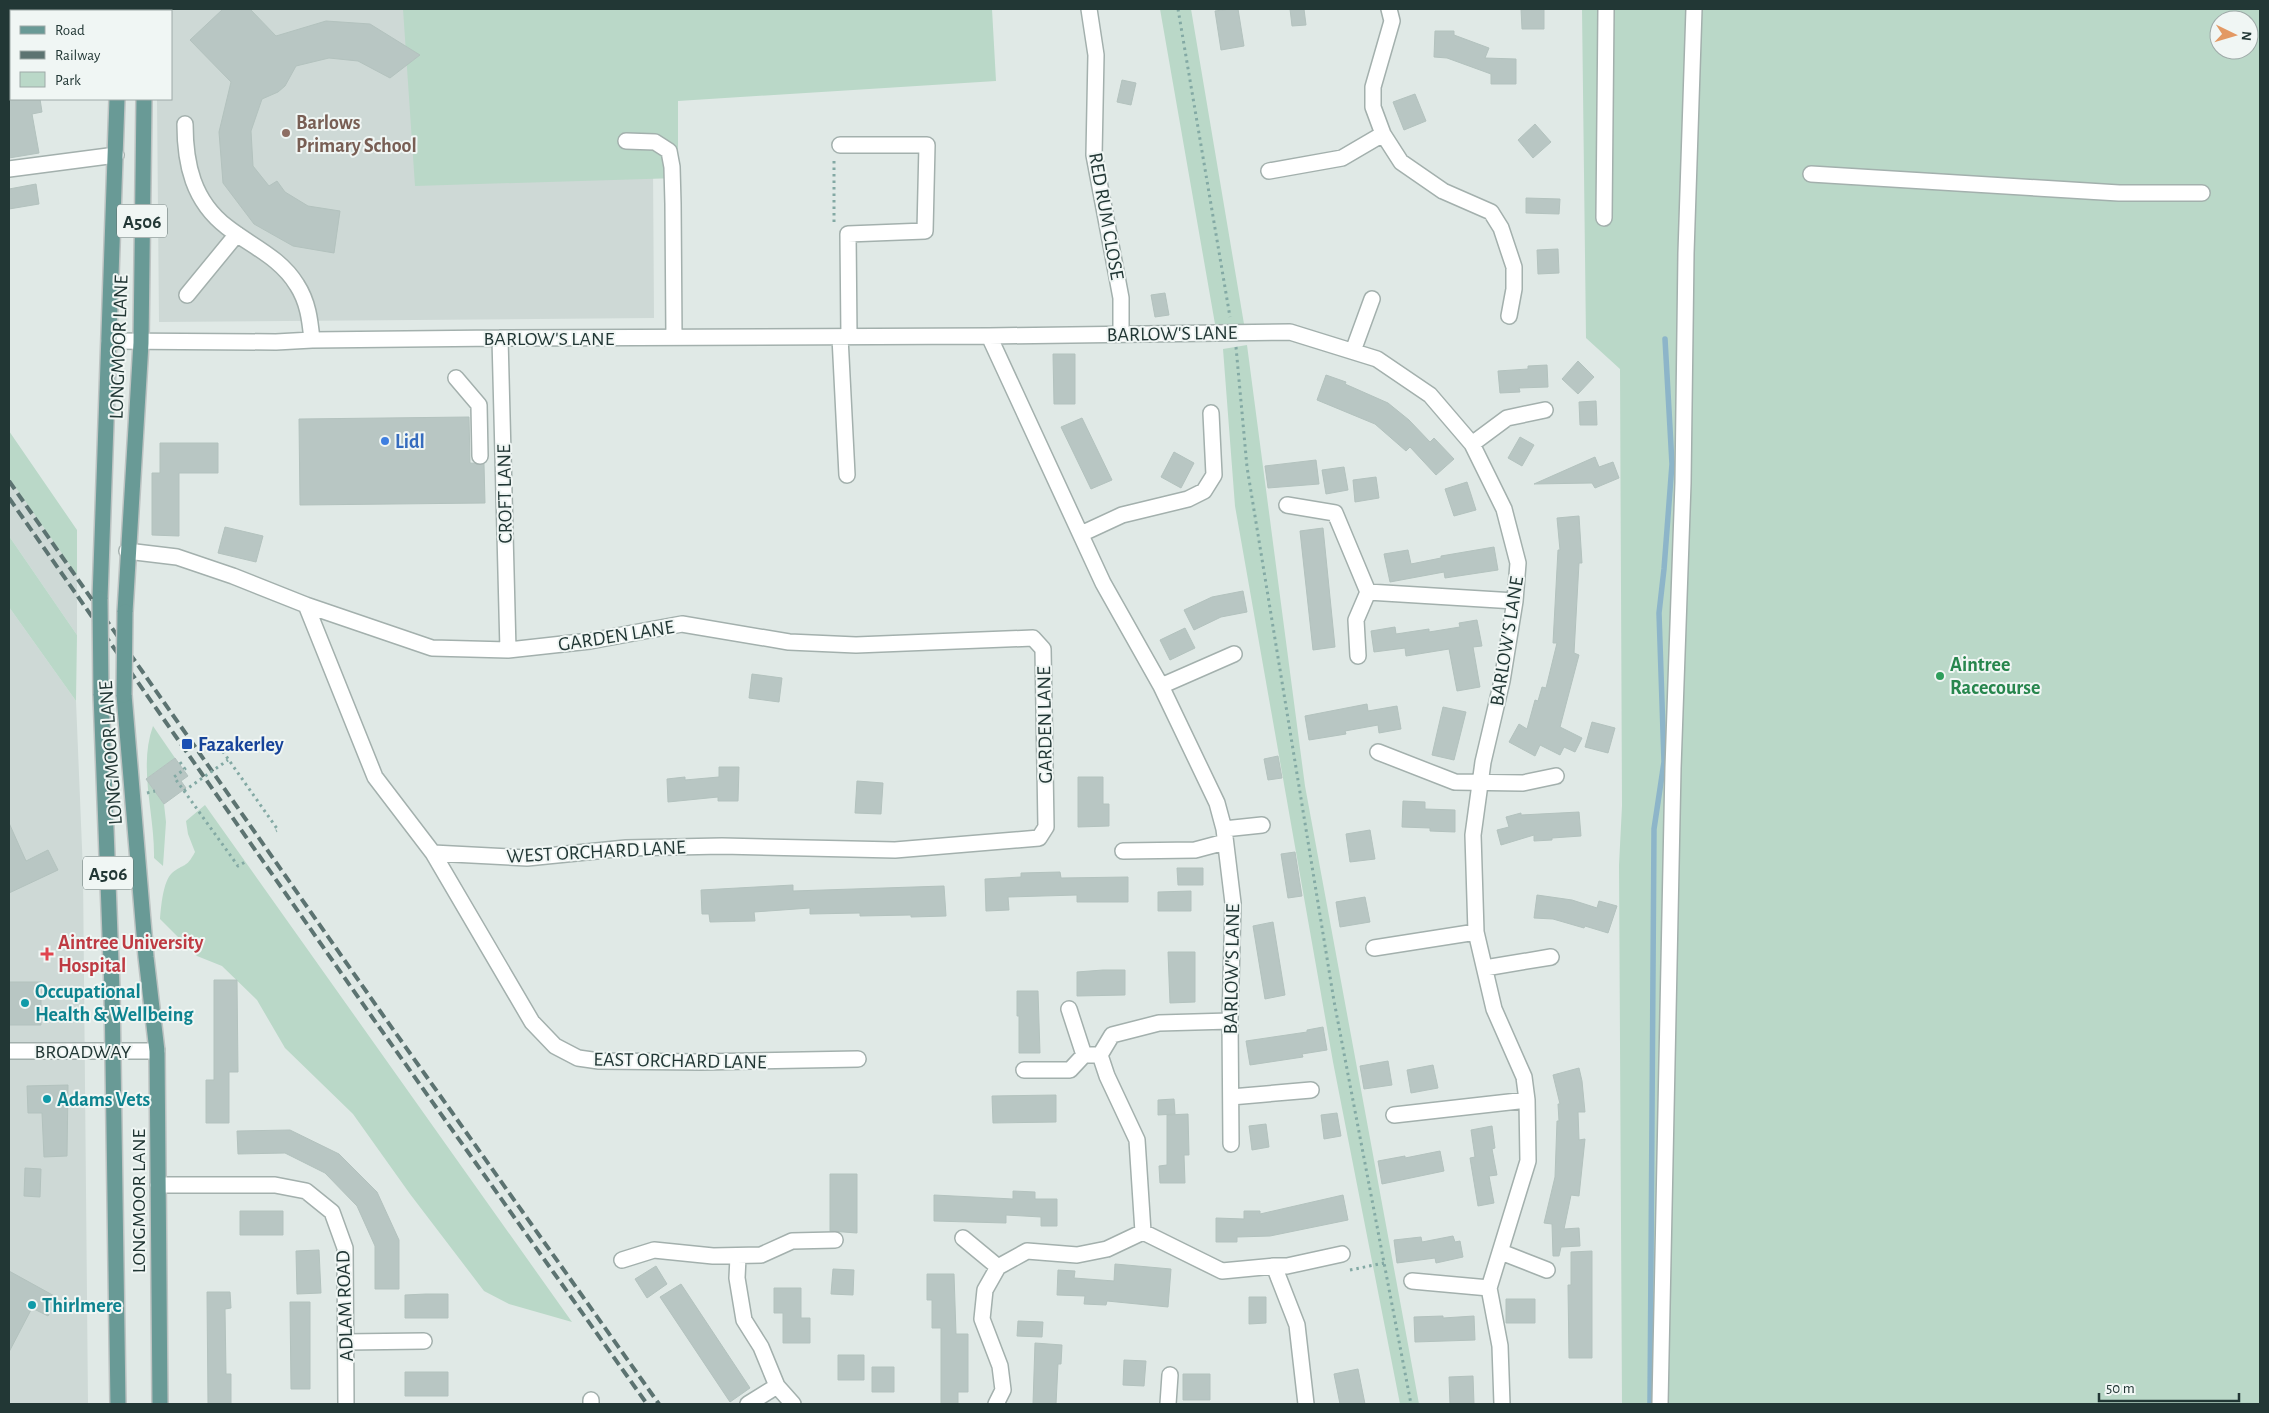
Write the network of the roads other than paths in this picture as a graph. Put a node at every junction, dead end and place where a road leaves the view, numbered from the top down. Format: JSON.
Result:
{"nodes":[{"id":1,"x":1089,"y":9,"type":"edge"},
{"id":2,"x":1389,"y":9,"type":"edge"},
{"id":3,"x":1606,"y":9,"type":"edge"},
{"id":4,"x":1694,"y":9,"type":"edge"},
{"id":5,"x":117,"y":100,"type":"edge"},
{"id":6,"x":144,"y":100,"type":"edge"},
{"id":7,"x":185,"y":124,"type":"dead end"},
{"id":8,"x":1382,"y":134,"type":"junction"},
{"id":9,"x":626,"y":141,"type":"dead end"},
{"id":10,"x":840,"y":145,"type":"road end"},
{"id":11,"x":116,"y":156,"type":"junction"},
{"id":12,"x":9,"y":169,"type":"edge"},
{"id":13,"x":1269,"y":171,"type":"dead end"},
{"id":14,"x":1811,"y":174,"type":"dead end"},
{"id":15,"x":2202,"y":193,"type":"dead end"},
{"id":16,"x":1604,"y":218,"type":"dead end"},
{"id":17,"x":237,"y":234,"type":"junction"},
{"id":18,"x":187,"y":295,"type":"dead end"},
{"id":19,"x":1372,"y":299,"type":"dead end"},
{"id":20,"x":1510,"y":316,"type":"dead end"},
{"id":21,"x":1122,"y":334,"type":"junction"},
{"id":22,"x":844,"y":336,"type":"junction"},
{"id":23,"x":989,"y":336,"type":"junction"},
{"id":24,"x":674,"y":337,"type":"junction"},
{"id":25,"x":500,"y":338,"type":"junction"},
{"id":26,"x":312,"y":340,"type":"junction"},
{"id":27,"x":109,"y":341,"type":"junction"},
{"id":28,"x":141,"y":342,"type":"junction"},
{"id":29,"x":1353,"y":351,"type":"junction"},
{"id":30,"x":456,"y":378,"type":"dead end"},
{"id":31,"x":1545,"y":410,"type":"dead end"},
{"id":32,"x":1211,"y":412,"type":"dead end"},
{"id":33,"x":1472,"y":444,"type":"junction"},
{"id":34,"x":480,"y":456,"type":"dead end"},
{"id":35,"x":847,"y":475,"type":"dead end"},
{"id":36,"x":1287,"y":505,"type":"dead end"},
{"id":37,"x":1080,"y":534,"type":"junction"},
{"id":38,"x":127,"y":551,"type":"junction"},
{"id":39,"x":1368,"y":592,"type":"junction"},
{"id":40,"x":1514,"y":601,"type":"junction"},
{"id":41,"x":306,"y":605,"type":"junction"},
{"id":42,"x":508,"y":650,"type":"junction"},
{"id":43,"x":1234,"y":654,"type":"dead end"},
{"id":44,"x":1358,"y":656,"type":"dead end"},
{"id":45,"x":1161,"y":686,"type":"junction"},
{"id":46,"x":1378,"y":752,"type":"dead end"},
{"id":47,"x":1556,"y":776,"type":"dead end"},
{"id":48,"x":1480,"y":782,"type":"junction"},
{"id":49,"x":1262,"y":825,"type":"dead end"},
{"id":50,"x":1225,"y":836,"type":"junction"},
{"id":51,"x":1039,"y":838,"type":"joint"},
{"id":52,"x":1123,"y":850,"type":"dead end"},
{"id":53,"x":433,"y":853,"type":"junction"},
{"id":54,"x":1476,"y":932,"type":"junction"},
{"id":55,"x":1374,"y":948,"type":"dead end"},
{"id":56,"x":1551,"y":957,"type":"dead end"},
{"id":57,"x":1485,"y":968,"type":"junction"},
{"id":58,"x":1069,"y":1009,"type":"dead end"},
{"id":59,"x":1230,"y":1022,"type":"junction"},
{"id":60,"x":9,"y":1051,"type":"edge"},
{"id":61,"x":157,"y":1051,"type":"junction"},
{"id":62,"x":113,"y":1052,"type":"junction"},
{"id":63,"x":1084,"y":1055,"type":"junction"},
{"id":64,"x":1100,"y":1055,"type":"junction"},
{"id":65,"x":858,"y":1059,"type":"dead end"},
{"id":66,"x":1024,"y":1070,"type":"dead end"},
{"id":67,"x":1311,"y":1090,"type":"dead end"},
{"id":68,"x":1231,"y":1097,"type":"junction"},
{"id":69,"x":1527,"y":1100,"type":"junction"},
{"id":70,"x":1394,"y":1115,"type":"dead end"},
{"id":71,"x":1231,"y":1144,"type":"dead end"},
{"id":72,"x":158,"y":1185,"type":"junction"},
{"id":73,"x":1143,"y":1232,"type":"junction"},
{"id":74,"x":963,"y":1238,"type":"dead end"},
{"id":75,"x":835,"y":1240,"type":"dead end"},
{"id":76,"x":1501,"y":1252,"type":"junction"},
{"id":77,"x":1342,"y":1254,"type":"dead end"},
{"id":78,"x":738,"y":1257,"type":"junction"},
{"id":79,"x":622,"y":1260,"type":"dead end"},
{"id":80,"x":1274,"y":1266,"type":"junction"},
{"id":81,"x":998,"y":1267,"type":"junction"},
{"id":82,"x":1546,"y":1270,"type":"dead end"},
{"id":83,"x":1412,"y":1281,"type":"dead end"},
{"id":84,"x":1489,"y":1288,"type":"junction"},
{"id":85,"x":346,"y":1342,"type":"junction"},
{"id":86,"x":424,"y":1342,"type":"dead end"},
{"id":87,"x":1170,"y":1375,"type":"dead end"},
{"id":88,"x":777,"y":1386,"type":"junction"},
{"id":89,"x":118,"y":1404,"type":"edge"},
{"id":90,"x":160,"y":1404,"type":"edge"},
{"id":91,"x":346,"y":1404,"type":"edge"},
{"id":92,"x":748,"y":1404,"type":"edge"},
{"id":93,"x":793,"y":1404,"type":"edge"},
{"id":94,"x":996,"y":1404,"type":"edge"},
{"id":95,"x":1168,"y":1404,"type":"edge"},
{"id":96,"x":1306,"y":1404,"type":"edge"},
{"id":97,"x":1502,"y":1404,"type":"edge"},
{"id":98,"x":1660,"y":1404,"type":"edge"}],
"edges":[{"from":1,"to":21,"type":"street","name":"RED RUM CLOSE"},
{"from":2,"to":8,"type":"street"},
{"from":3,"to":16,"type":"street"},
{"from":4,"to":98,"type":"street"},
{"from":5,"to":11,"type":"main road","name":"LONGMOOR LANE","number":"A506"},
{"from":6,"to":28,"type":"main road","name":"LONGMOOR LANE","number":"A506"},
{"from":7,"to":17,"type":"street"},
{"from":8,"to":13,"type":"street"},
{"from":8,"to":20,"type":"street"},
{"from":9,"to":24,"type":"street"},
{"from":10,"to":22,"type":"street"},
{"from":11,"to":12,"type":"street"},
{"from":11,"to":27,"type":"main road","name":"LONGMOOR LANE","number":"A506"},
{"from":14,"to":15,"type":"street"},
{"from":17,"to":18,"type":"street"},
{"from":17,"to":26,"type":"street"},
{"from":19,"to":29,"type":"street"},
{"from":21,"to":23,"type":"street","name":"BARLOW'S LANE"},
{"from":21,"to":29,"type":"street","name":"BARLOW'S LANE"},
{"from":22,"to":23,"type":"street","name":"BARLOW'S LANE"},
{"from":22,"to":24,"type":"street","name":"BARLOW'S LANE"},
{"from":22,"to":35,"type":"street"},
{"from":23,"to":37,"type":"street","name":"BARLOW'S LANE"},
{"from":24,"to":25,"type":"street","name":"BARLOW'S LANE"},
{"from":25,"to":26,"type":"street","name":"BARLOW'S LANE"},
{"from":25,"to":42,"type":"street","name":"CROFT LANE"},
{"from":26,"to":28,"type":"street","name":"BARLOW'S LANE"},
{"from":27,"to":28,"type":"street","name":"BARLOW'S LANE"},
{"from":27,"to":62,"type":"main road","name":"LONGMOOR LANE","number":"A506","bridge":true},
{"from":28,"to":38,"type":"main road","name":"LONGMOOR LANE","number":"A506"},
{"from":29,"to":33,"type":"street","name":"BARLOW'S LANE"},
{"from":30,"to":34,"type":"street"},
{"from":31,"to":33,"type":"street"},
{"from":32,"to":37,"type":"street"},
{"from":33,"to":40,"type":"street","name":"BARLOW'S LANE"},
{"from":36,"to":39,"type":"street"},
{"from":37,"to":45,"type":"street","name":"BARLOW'S LANE"},
{"from":38,"to":41,"type":"street","name":"GARDEN LANE"},
{"from":38,"to":61,"type":"main road","name":"LONGMOOR LANE","number":"A506","bridge":true},
{"from":39,"to":40,"type":"street"},
{"from":39,"to":44,"type":"street"},
{"from":40,"to":48,"type":"street","name":"BARLOW'S LANE"},
{"from":41,"to":42,"type":"street","name":"GARDEN LANE"},
{"from":41,"to":53,"type":"street"},
{"from":42,"to":51,"type":"street","name":"GARDEN LANE"},
{"from":43,"to":45,"type":"street"},
{"from":45,"to":50,"type":"street","name":"BARLOW'S LANE"},
{"from":46,"to":48,"type":"street"},
{"from":47,"to":48,"type":"street"},
{"from":48,"to":54,"type":"street","name":"BARLOW'S LANE"},
{"from":49,"to":50,"type":"street"},
{"from":50,"to":52,"type":"street"},
{"from":50,"to":59,"type":"street","name":"BARLOW'S LANE"},
{"from":51,"to":53,"type":"street","name":"WEST ORCHARD LANE"},
{"from":53,"to":65,"type":"street","name":"EAST ORCHARD LANE"},
{"from":54,"to":55,"type":"street"},
{"from":54,"to":57,"type":"street","name":"BARLOW'S LANE"},
{"from":56,"to":57,"type":"street"},
{"from":57,"to":69,"type":"street","name":"BARLOW'S LANE"},
{"from":58,"to":63,"type":"street"},
{"from":59,"to":64,"type":"street"},
{"from":59,"to":68,"type":"street","name":"BARLOW'S LANE"},
{"from":60,"to":62,"type":"street","name":"BROADWAY"},
{"from":61,"to":62,"type":"street","name":"BROADWAY"},
{"from":61,"to":72,"type":"main road","name":"LONGMOOR LANE","number":"A506"},
{"from":62,"to":89,"type":"main road","name":"LONGMOOR LANE","number":"A506"},
{"from":63,"to":64,"type":"street"},
{"from":63,"to":66,"type":"street"},
{"from":64,"to":73,"type":"street"},
{"from":67,"to":68,"type":"street"},
{"from":68,"to":71,"type":"street","name":"BARLOW'S LANE"},
{"from":69,"to":70,"type":"street"},
{"from":69,"to":76,"type":"street","name":"BARLOW'S LANE"},
{"from":72,"to":85,"type":"street","name":"ADLAM ROAD"},
{"from":72,"to":90,"type":"main road","name":"LONGMOOR LANE","number":"A506"},
{"from":73,"to":80,"type":"street"},
{"from":73,"to":81,"type":"street"},
{"from":74,"to":81,"type":"street"},
{"from":75,"to":78,"type":"street"},
{"from":76,"to":82,"type":"street"},
{"from":76,"to":84,"type":"street","name":"BARLOW'S LANE"},
{"from":77,"to":80,"type":"street"},
{"from":78,"to":79,"type":"street"},
{"from":78,"to":88,"type":"street"},
{"from":80,"to":96,"type":"street"},
{"from":81,"to":94,"type":"street"},
{"from":83,"to":84,"type":"street"},
{"from":84,"to":97,"type":"street","name":"BARLOW'S LANE"},
{"from":85,"to":86,"type":"street"},
{"from":85,"to":91,"type":"street","name":"ADLAM ROAD"},
{"from":87,"to":95,"type":"street"},
{"from":88,"to":92,"type":"street"},
{"from":88,"to":93,"type":"street"}]}
